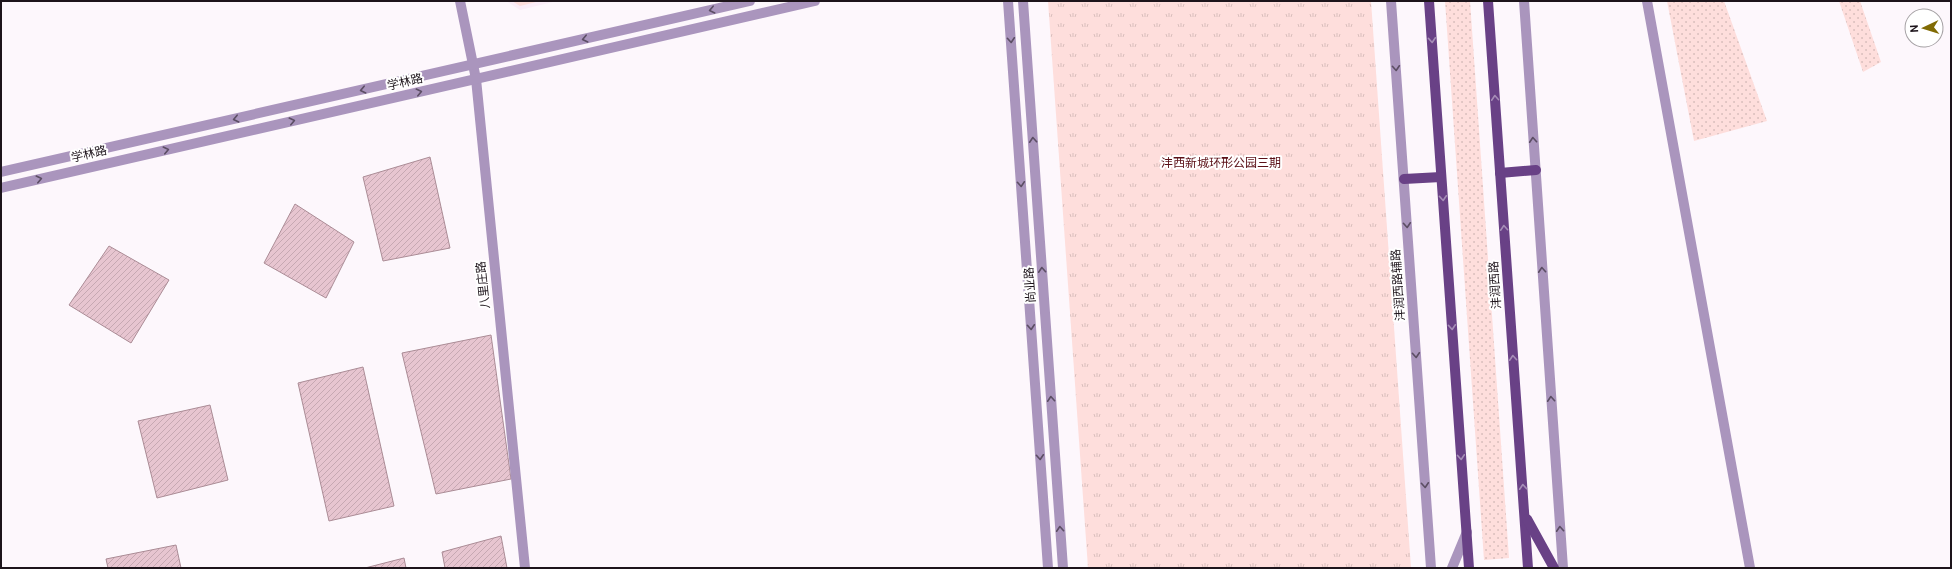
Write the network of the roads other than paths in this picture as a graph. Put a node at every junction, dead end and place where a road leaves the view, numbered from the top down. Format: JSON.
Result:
{"nodes":[{"id":1,"x":460,"y":1,"type":"edge"},
{"id":2,"x":750,"y":1,"type":"edge"},
{"id":3,"x":815,"y":1,"type":"edge"},
{"id":4,"x":1008,"y":1,"type":"edge"},
{"id":5,"x":1023,"y":1,"type":"edge"},
{"id":6,"x":1391,"y":1,"type":"edge"},
{"id":7,"x":1429,"y":1,"type":"edge"},
{"id":8,"x":1488,"y":1,"type":"edge"},
{"id":9,"x":1524,"y":1,"type":"edge"},
{"id":10,"x":1647,"y":1,"type":"edge"},
{"id":11,"x":473,"y":64,"type":"junction"},
{"id":12,"x":476,"y":79,"type":"junction"},
{"id":13,"x":1536,"y":170,"type":"junction"},
{"id":14,"x":1,"y":172,"type":"edge"},
{"id":15,"x":1500,"y":173,"type":"junction"},
{"id":16,"x":1441,"y":177,"type":"junction"},
{"id":17,"x":1404,"y":179,"type":"junction"},
{"id":18,"x":1,"y":188,"type":"edge"},
{"id":19,"x":1524,"y":515,"type":"junction"},
{"id":20,"x":1466,"y":532,"type":"junction"},
{"id":21,"x":525,"y":568,"type":"edge"},
{"id":22,"x":1048,"y":568,"type":"edge"},
{"id":23,"x":1063,"y":568,"type":"edge"},
{"id":24,"x":1431,"y":568,"type":"edge"},
{"id":25,"x":1452,"y":568,"type":"edge"},
{"id":26,"x":1469,"y":568,"type":"edge"},
{"id":27,"x":1528,"y":568,"type":"edge"},
{"id":28,"x":1554,"y":568,"type":"edge"},
{"id":29,"x":1563,"y":568,"type":"edge"},
{"id":30,"x":1750,"y":568,"type":"edge"}],
"edges":[{"from":1,"to":11,"type":"street","name":"八里庄路"},
{"from":2,"to":11,"type":"street","name":"学林路","one_way":true},
{"from":3,"to":12,"type":"street","name":"学林路"},
{"from":4,"to":22,"type":"street","name":"尚业路","one_way":true},
{"from":23,"to":5,"type":"street","name":"尚业路","one_way":true},
{"from":6,"to":17,"type":"street","name":"沣润西路辅路","one_way":true},
{"from":7,"to":16,"type":"main road","one_way":true},
{"from":15,"to":8,"type":"main road","name":"沣润西路","one_way":true},
{"from":13,"to":9,"type":"street","one_way":true},
{"from":10,"to":30,"type":"street"},
{"from":11,"to":12,"type":"street","name":"八里庄路"},
{"from":11,"to":14,"type":"street","name":"学林路","one_way":true},
{"from":18,"to":12,"type":"street","name":"学林路","one_way":true},
{"from":12,"to":21,"type":"street","name":"八里庄路"},
{"from":13,"to":15,"type":"main road"},
{"from":29,"to":13,"type":"street","one_way":true},
{"from":19,"to":15,"type":"main road","name":"沣润西路","one_way":true},
{"from":16,"to":17,"type":"main road"},
{"from":16,"to":20,"type":"main road","one_way":true},
{"from":17,"to":24,"type":"street","name":"沣润西路辅路","one_way":true},
{"from":19,"to":27,"type":"main road","name":"沣润西路"},
{"from":19,"to":28,"type":"main road"},
{"from":20,"to":25,"type":"street"},
{"from":20,"to":26,"type":"main road"}]}
